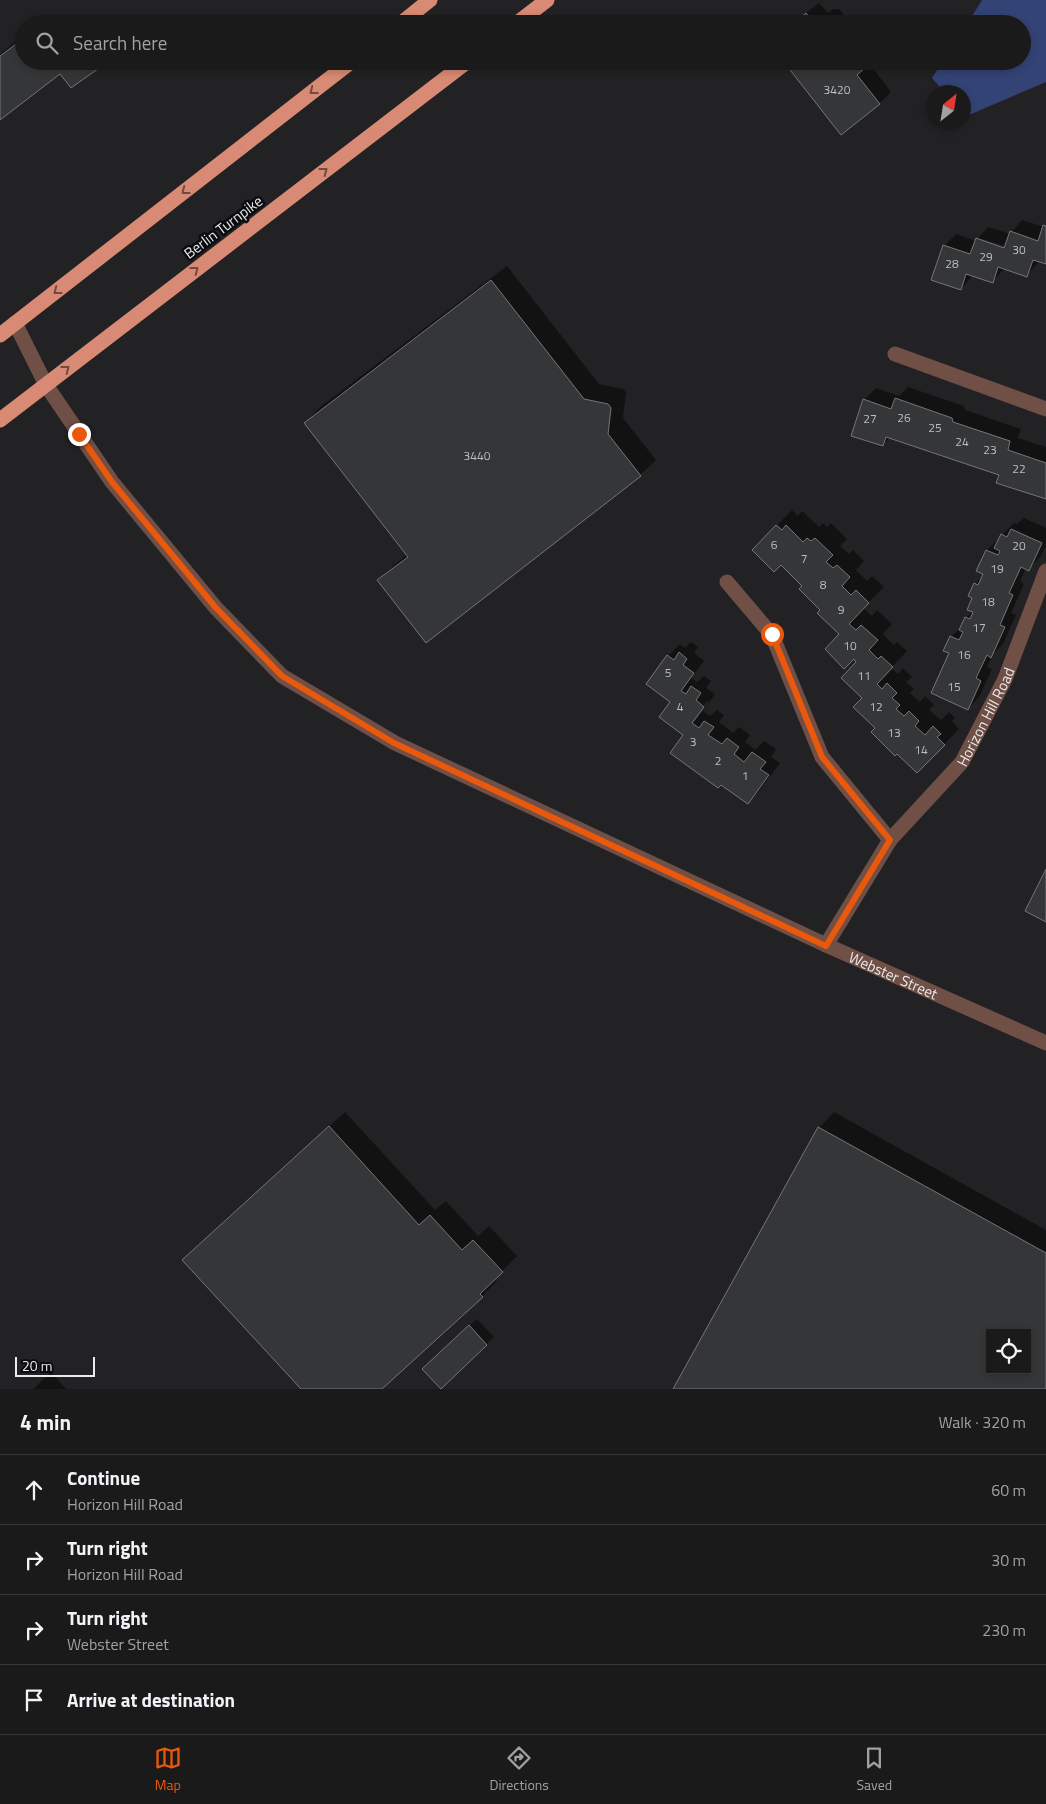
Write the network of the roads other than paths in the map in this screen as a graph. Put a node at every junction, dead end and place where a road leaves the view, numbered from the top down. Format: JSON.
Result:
{"nodes":[{"id":1,"x":430,"y":0,"type":"edge"},
{"id":2,"x":547,"y":0,"type":"edge"},
{"id":3,"x":411,"y":15,"type":"edge"},
{"id":4,"x":528,"y":15,"type":"edge"},
{"id":5,"x":340,"y":70,"type":"edge"},
{"id":6,"x":456,"y":70,"type":"edge"},
{"id":7,"x":15,"y":323,"type":"junction"},
{"id":8,"x":0,"y":335,"type":"edge"},
{"id":9,"x":895,"y":354,"type":"dead end"},
{"id":10,"x":46,"y":384,"type":"junction"},
{"id":11,"x":1046,"y":409,"type":"edge"},
{"id":12,"x":0,"y":420,"type":"edge"},
{"id":13,"x":1046,"y":571,"type":"edge"},
{"id":14,"x":727,"y":582,"type":"dead end"},
{"id":15,"x":890,"y":840,"type":"junction"},
{"id":16,"x":826,"y":946,"type":"junction"},
{"id":17,"x":1046,"y":1043,"type":"edge"}],
"edges":[{"from":1,"to":3,"type":"highway"},
{"from":2,"to":4,"type":"highway"},
{"from":5,"to":7,"type":"highway","one_way":true},
{"from":10,"to":6,"type":"highway","name":"Berlin Turnpike","one_way":true},
{"from":7,"to":8,"type":"highway"},
{"from":7,"to":10,"type":"street","name":"Webster Street"},
{"from":9,"to":11,"type":"street"},
{"from":10,"to":12,"type":"highway","name":"Berlin Turnpike"},
{"from":10,"to":16,"type":"street","name":"Webster Street"},
{"from":13,"to":15,"type":"street","name":"Horizon Hill Road"},
{"from":14,"to":15,"type":"street"},
{"from":15,"to":16,"type":"street","name":"Horizon Hill Road"},
{"from":16,"to":17,"type":"street","name":"Webster Street"}]}
